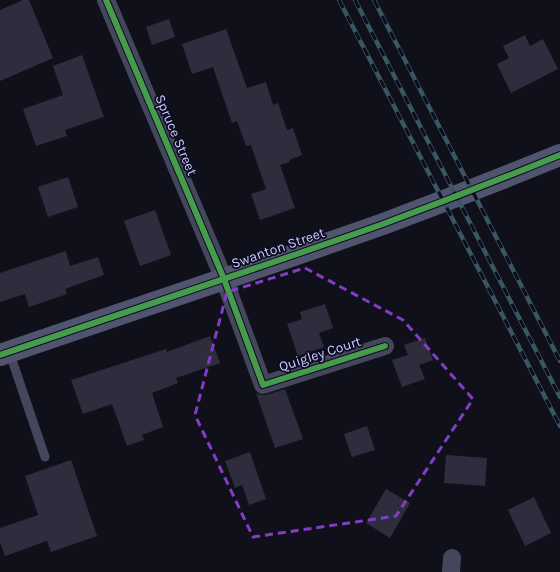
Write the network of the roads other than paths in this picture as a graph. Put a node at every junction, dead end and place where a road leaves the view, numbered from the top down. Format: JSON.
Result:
{"nodes":[{"id":1,"x":106,"y":0,"type":"edge"},
{"id":2,"x":560,"y":155,"type":"edge"},
{"id":3,"x":224,"y":279,"type":"junction"},
{"id":4,"x":385,"y":346,"type":"dead end"},
{"id":5,"x":5,"y":353,"type":"edge"},
{"id":6,"x":263,"y":384,"type":"joint"},
{"id":7,"x":45,"y":457,"type":"dead end"}],
"edges":[{"from":1,"to":3,"type":"street","name":"Spruce Street"},
{"from":2,"to":3,"type":"street","name":"Swanton Street"},
{"from":3,"to":5,"type":"street","name":"Swanton Street"},
{"from":3,"to":6,"type":"street","name":"Spruce Street"},
{"from":4,"to":6,"type":"street","name":"Quigley Court"},
{"from":5,"to":7,"type":"lane"}]}
